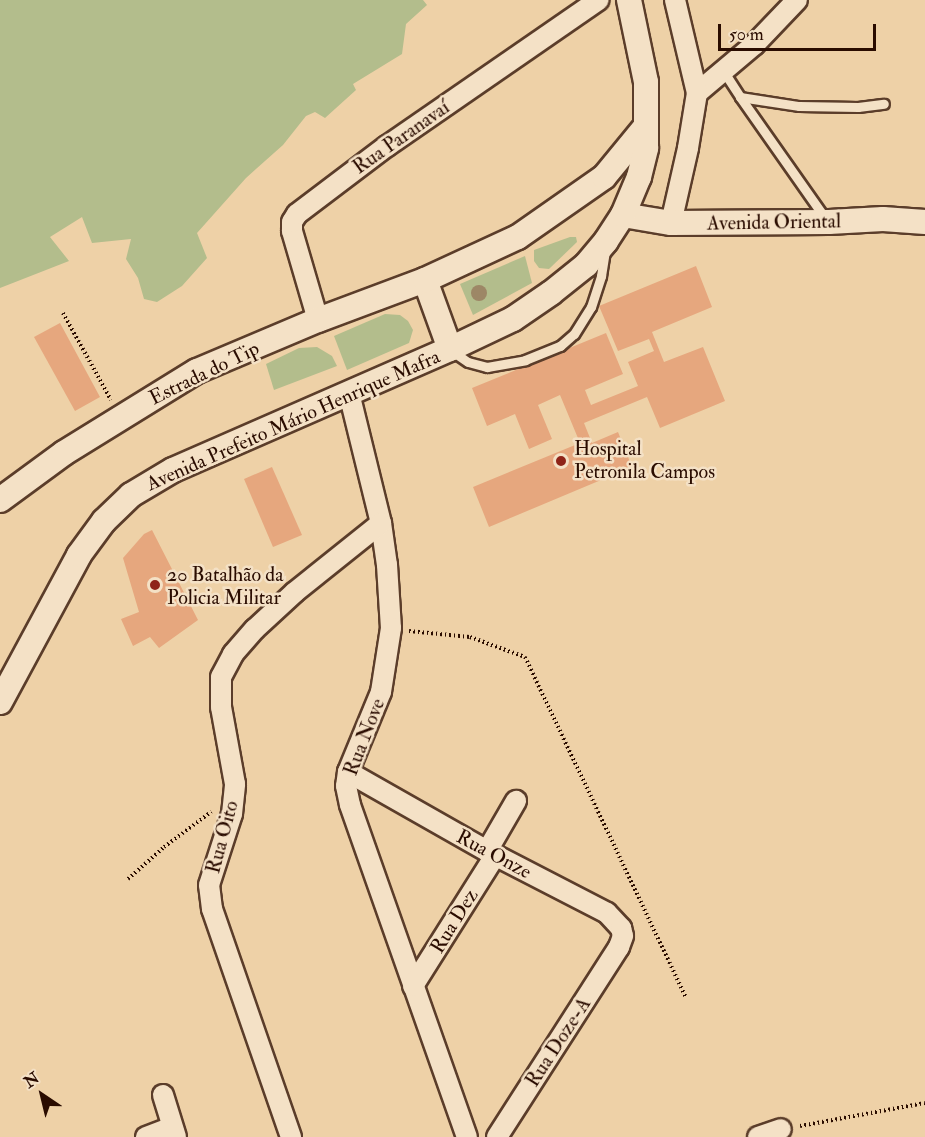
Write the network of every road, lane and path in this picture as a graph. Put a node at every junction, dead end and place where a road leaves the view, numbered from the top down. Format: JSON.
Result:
{"nodes":[{"id":1,"x":599,"y":0,"type":"edge"},
{"id":2,"x":629,"y":0,"type":"edge"},
{"id":3,"x":675,"y":0,"type":"edge"},
{"id":4,"x":797,"y":0,"type":"edge"},
{"id":5,"x":724,"y":72,"type":"junction"},
{"id":6,"x":697,"y":93,"type":"junction"},
{"id":7,"x":740,"y":98,"type":"junction"},
{"id":8,"x":884,"y":104,"type":"dead end"},
{"id":9,"x":645,"y":127,"type":"junction"},
{"id":10,"x":623,"y":214,"type":"junction"},
{"id":11,"x":829,"y":222,"type":"junction"},
{"id":12,"x":925,"y":222,"type":"edge"},
{"id":13,"x":671,"y":223,"type":"junction"},
{"id":14,"x":606,"y":241,"type":"junction"},
{"id":15,"x":425,"y":280,"type":"junction"},
{"id":16,"x":63,"y":313,"type":"dead end"},
{"id":17,"x":318,"y":320,"type":"junction"},
{"id":18,"x":450,"y":349,"type":"junction"},
{"id":19,"x":349,"y":393,"type":"junction"},
{"id":20,"x":120,"y":416,"type":"junction"},
{"id":21,"x":0,"y":500,"type":"edge"},
{"id":22,"x":381,"y":523,"type":"junction"},
{"id":23,"x":390,"y":628,"type":"junction"},
{"id":24,"x":0,"y":702,"type":"edge"},
{"id":25,"x":348,"y":772,"type":"junction"},
{"id":26,"x":234,"y":795,"type":"junction"},
{"id":27,"x":516,"y":801,"type":"dead end"},
{"id":28,"x":491,"y":853,"type":"junction"},
{"id":29,"x":128,"y":879,"type":"dead end"},
{"id":30,"x":619,"y":947,"type":"joint"},
{"id":31,"x":413,"y":986,"type":"junction"},
{"id":32,"x":686,"y":997,"type":"dead end"},
{"id":33,"x":163,"y":1095,"type":"dead end"},
{"id":34,"x":925,"y":1103,"type":"edge"},
{"id":35,"x":781,"y":1129,"type":"joint"},
{"id":36,"x":174,"y":1132,"type":"edge"},
{"id":37,"x":146,"y":1137,"type":"edge"},
{"id":38,"x":291,"y":1137,"type":"edge"},
{"id":39,"x":467,"y":1137,"type":"edge"},
{"id":40,"x":497,"y":1137,"type":"edge"},
{"id":41,"x":758,"y":1137,"type":"edge"}],
"edges":[{"from":1,"to":17,"type":"street","name":"Rua Paranavaí"},
{"from":2,"to":9,"type":"street","name":"Avenida Prefeito Mário Henrique Mafra"},
{"from":3,"to":6,"type":"street"},
{"from":4,"to":5,"type":"street"},
{"from":5,"to":6,"type":"street"},
{"from":5,"to":7,"type":"lane"},
{"from":6,"to":13,"type":"street"},
{"from":7,"to":8,"type":"lane"},
{"from":7,"to":11,"type":"lane"},
{"from":9,"to":10,"type":"street","name":"Avenida Prefeito Mário Henrique Mafra"},
{"from":9,"to":15,"type":"street","name":"Estrada do Tip"},
{"from":10,"to":13,"type":"street","name":"Avenida Oriental"},
{"from":10,"to":14,"type":"street","name":"Avenida Prefeito Mário Henrique Mafra"},
{"from":11,"to":12,"type":"street","name":"Avenida Oriental"},
{"from":11,"to":13,"type":"street","name":"Avenida Oriental"},
{"from":14,"to":18,"type":"street","name":"Avenida Prefeito Mário Henrique Mafra"},
{"from":14,"to":18,"type":"lane"},
{"from":15,"to":17,"type":"street","name":"Estrada do Tip"},
{"from":15,"to":18,"type":"street"},
{"from":16,"to":20,"type":"path"},
{"from":17,"to":20,"type":"street","name":"Estrada do Tip"},
{"from":18,"to":19,"type":"street","name":"Avenida Prefeito Mário Henrique Mafra"},
{"from":19,"to":22,"type":"street","name":"Rua Nove"},
{"from":19,"to":24,"type":"street","name":"Avenida Prefeito Mário Henrique Mafra"},
{"from":20,"to":21,"type":"street","name":"Estrada do Tip"},
{"from":22,"to":23,"type":"street","name":"Rua Nove"},
{"from":22,"to":26,"type":"street","name":"Rua Oito"},
{"from":23,"to":25,"type":"street","name":"Rua Nove"},
{"from":23,"to":32,"type":"path"},
{"from":25,"to":28,"type":"street","name":"Rua Onze"},
{"from":25,"to":31,"type":"street","name":"Rua Nove"},
{"from":26,"to":29,"type":"path"},
{"from":26,"to":38,"type":"street","name":"Rua Oito"},
{"from":27,"to":28,"type":"street","name":"Rua Dez"},
{"from":28,"to":30,"type":"street","name":"Rua Onze"},
{"from":28,"to":31,"type":"street","name":"Rua Dez"},
{"from":30,"to":40,"type":"street","name":"Rua Doze-A"},
{"from":31,"to":39,"type":"street","name":"Rua Nove"},
{"from":33,"to":36,"type":"street"},
{"from":34,"to":35,"type":"path"},
{"from":35,"to":41,"type":"street"},
{"from":36,"to":37,"type":"street"}]}
